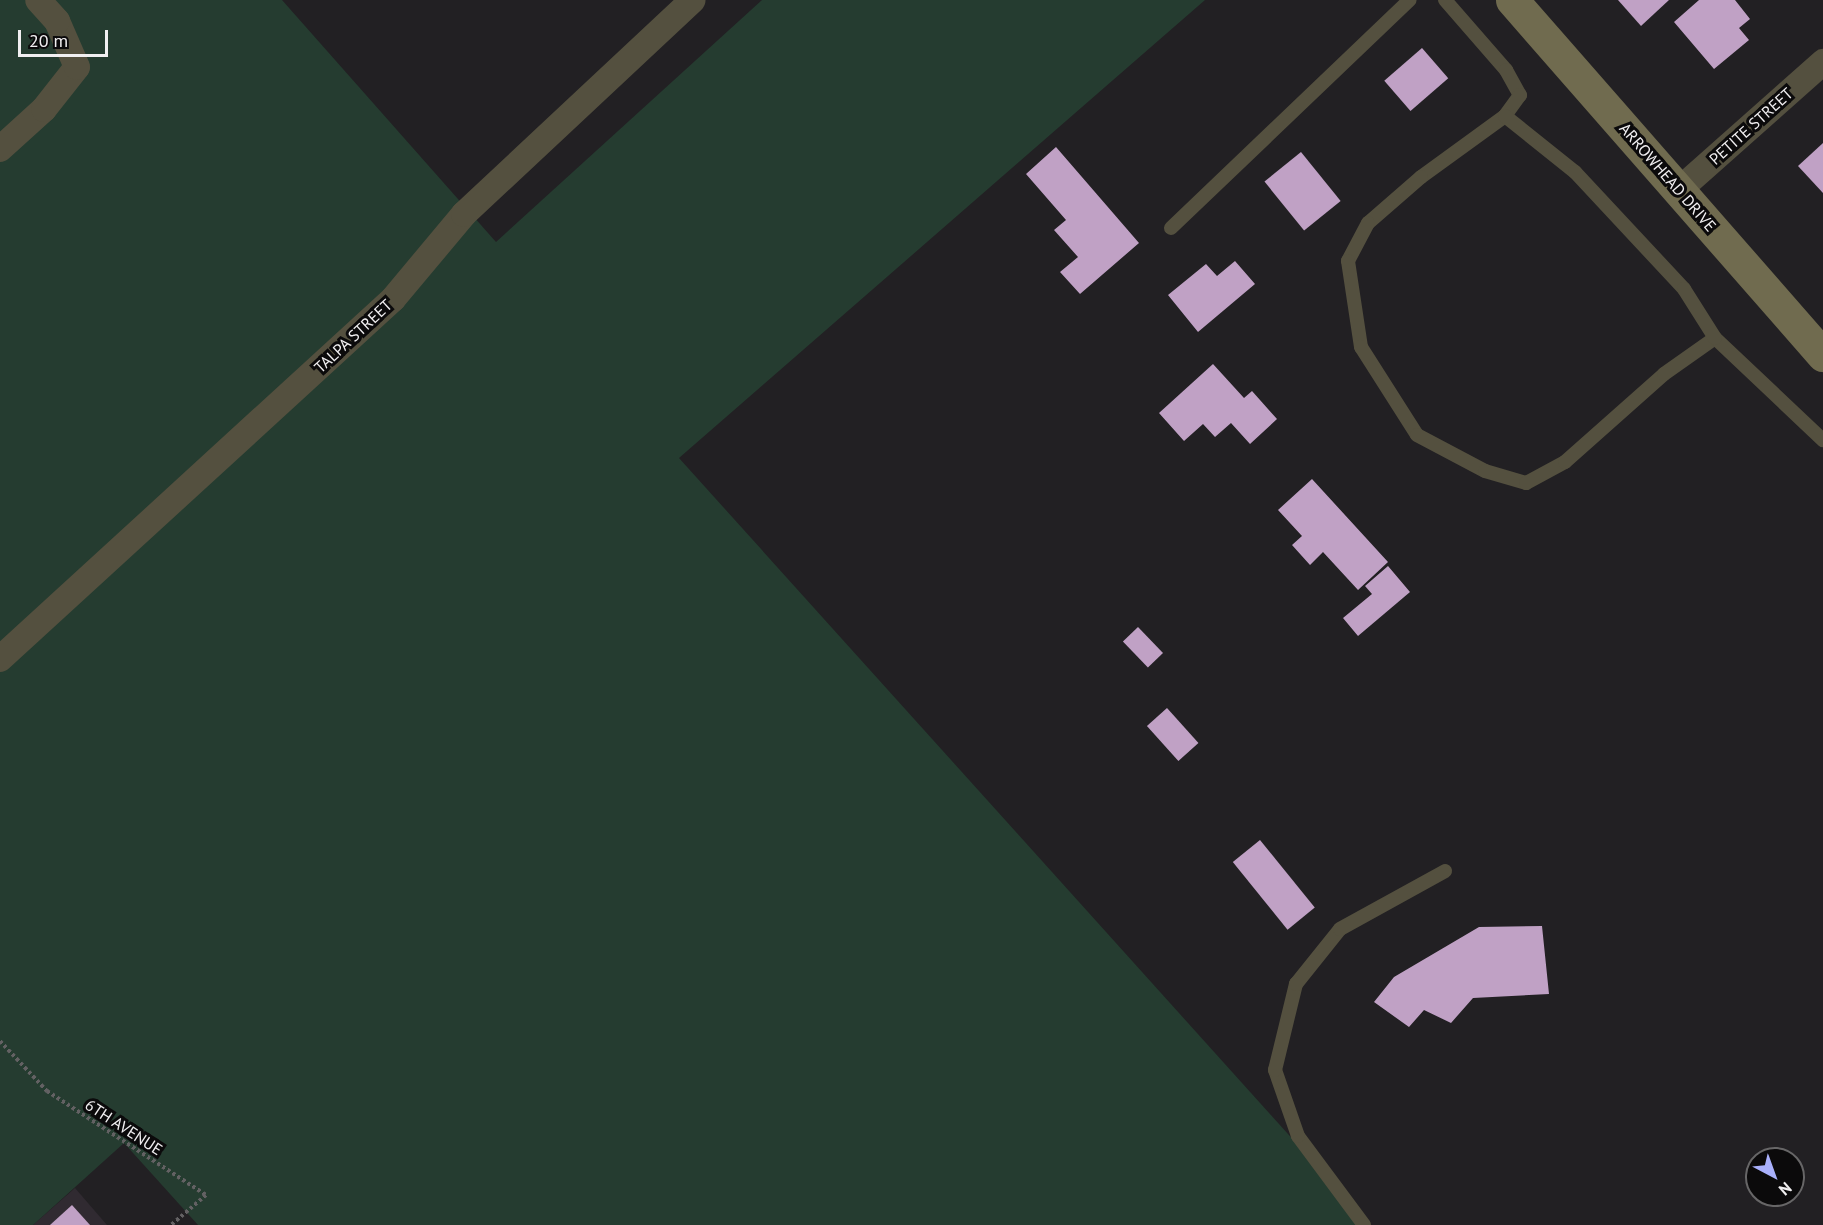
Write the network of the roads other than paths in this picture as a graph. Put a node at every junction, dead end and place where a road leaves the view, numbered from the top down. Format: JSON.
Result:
{"nodes":[{"id":1,"x":38,"y":0,"type":"edge"},
{"id":2,"x":693,"y":0,"type":"edge"},
{"id":3,"x":1410,"y":0,"type":"edge"},
{"id":4,"x":1445,"y":0,"type":"edge"},
{"id":5,"x":1512,"y":0,"type":"edge"},
{"id":6,"x":1823,"y":62,"type":"edge"},
{"id":7,"x":1505,"y":116,"type":"junction"},
{"id":8,"x":0,"y":148,"type":"edge"},
{"id":9,"x":1679,"y":190,"type":"junction"},
{"id":10,"x":1171,"y":228,"type":"dead end"},
{"id":11,"x":1715,"y":338,"type":"junction"},
{"id":12,"x":1823,"y":355,"type":"edge"},
{"id":13,"x":1823,"y":440,"type":"edge"},
{"id":14,"x":0,"y":659,"type":"edge"},
{"id":15,"x":1445,"y":871,"type":"dead end"},
{"id":16,"x":1364,"y":1225,"type":"edge"}],
"edges":[{"from":1,"to":8,"type":"street"},
{"from":2,"to":14,"type":"street","name":"TALPA STREET"},
{"from":3,"to":10,"type":"lane"},
{"from":4,"to":7,"type":"lane"},
{"from":5,"to":9,"type":"main road","name":"ARROWHEAD DRIVE"},
{"from":6,"to":9,"type":"street","name":"PETITE STREET"},
{"from":7,"to":11,"type":"lane"},
{"from":7,"to":11,"type":"lane"},
{"from":9,"to":12,"type":"main road","name":"ARROWHEAD DRIVE"},
{"from":11,"to":13,"type":"lane"},
{"from":15,"to":16,"type":"lane"}]}
